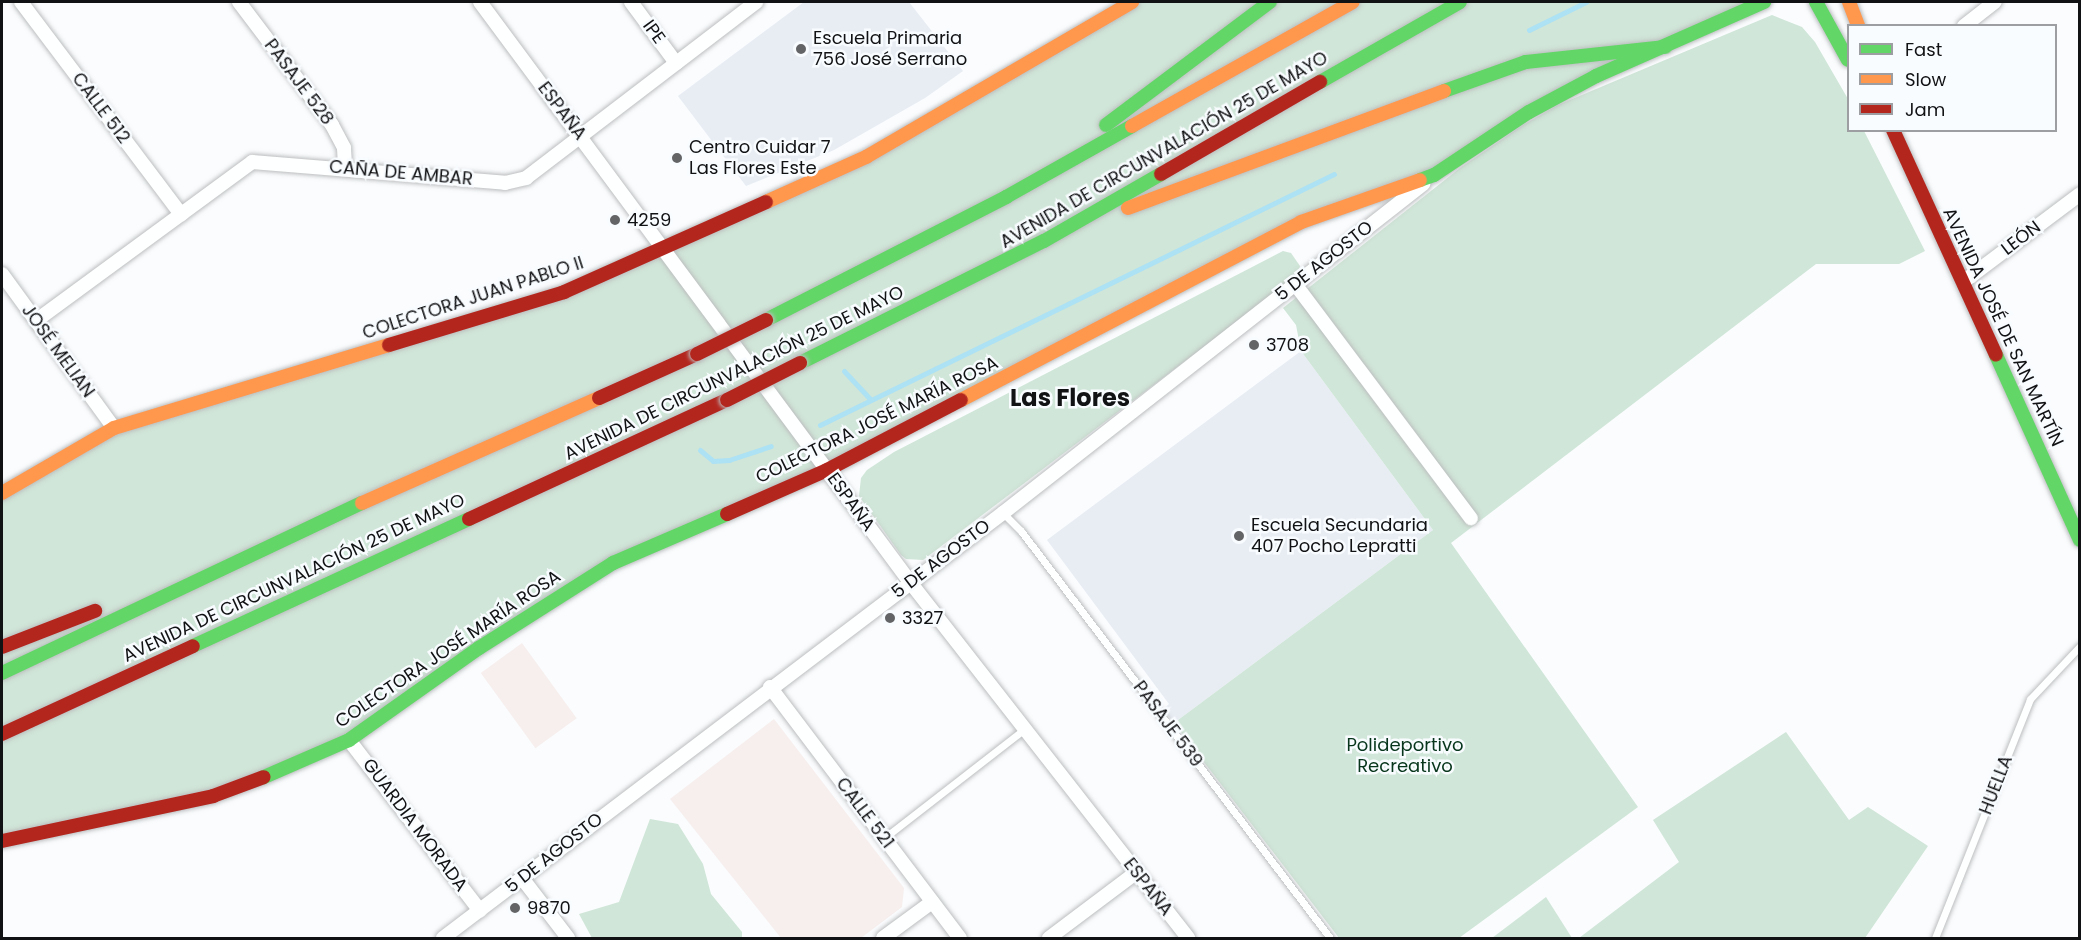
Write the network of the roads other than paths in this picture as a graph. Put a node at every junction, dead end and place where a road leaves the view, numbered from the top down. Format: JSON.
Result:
{"nodes":[{"id":1,"x":21,"y":2,"type":"edge"},
{"id":2,"x":239,"y":2,"type":"edge"},
{"id":3,"x":480,"y":2,"type":"edge"},
{"id":4,"x":631,"y":2,"type":"edge"},
{"id":5,"x":756,"y":2,"type":"edge"},
{"id":6,"x":1132,"y":2,"type":"edge"},
{"id":7,"x":1270,"y":2,"type":"edge"},
{"id":8,"x":1353,"y":2,"type":"edge"},
{"id":9,"x":1460,"y":2,"type":"edge"},
{"id":10,"x":1764,"y":2,"type":"edge"},
{"id":11,"x":1816,"y":2,"type":"edge"},
{"id":12,"x":1849,"y":2,"type":"edge"},
{"id":13,"x":1995,"y":2,"type":"edge"},
{"id":14,"x":1857,"y":24,"type":"edge"},
{"id":15,"x":1967,"y":24,"type":"edge"},
{"id":16,"x":1665,"y":47,"type":"junction"},
{"id":17,"x":1847,"y":59,"type":"edge"},
{"id":18,"x":676,"y":63,"type":"junction"},
{"id":19,"x":1894,"y":132,"type":"edge"},
{"id":20,"x":581,"y":137,"type":"junction"},
{"id":21,"x":345,"y":168,"type":"junction"},
{"id":22,"x":1434,"y":175,"type":"junction"},
{"id":23,"x":2079,"y":194,"type":"edge"},
{"id":24,"x":1006,"y":198,"type":"junction"},
{"id":25,"x":181,"y":214,"type":"junction"},
{"id":26,"x":1044,"y":242,"type":"junction"},
{"id":27,"x":666,"y":247,"type":"junction"},
{"id":28,"x":2,"y":274,"type":"edge"},
{"id":29,"x":1963,"y":282,"type":"junction"},
{"id":30,"x":1295,"y":284,"type":"junction"},
{"id":31,"x":37,"y":320,"type":"junction"},
{"id":32,"x":114,"y":428,"type":"junction"},
{"id":33,"x":826,"y":470,"type":"junction"},
{"id":34,"x":2,"y":493,"type":"edge"},
{"id":35,"x":1003,"y":513,"type":"junction"},
{"id":36,"x":1471,"y":518,"type":"dead end"},
{"id":37,"x":2079,"y":540,"type":"edge"},
{"id":38,"x":269,"y":545,"type":"junction"},
{"id":39,"x":910,"y":582,"type":"junction"},
{"id":40,"x":2079,"y":646,"type":"edge"},
{"id":41,"x":2,"y":647,"type":"edge"},
{"id":42,"x":2,"y":673,"type":"edge"},
{"id":43,"x":770,"y":687,"type":"junction"},
{"id":44,"x":1026,"y":728,"type":"junction"},
{"id":45,"x":2,"y":734,"type":"edge"},
{"id":46,"x":350,"y":740,"type":"junction"},
{"id":47,"x":884,"y":838,"type":"junction"},
{"id":48,"x":2,"y":841,"type":"edge"},
{"id":49,"x":1137,"y":872,"type":"junction"},
{"id":50,"x":522,"y":878,"type":"junction"},
{"id":51,"x":932,"y":902,"type":"junction"},
{"id":52,"x":480,"y":910,"type":"junction"},
{"id":53,"x":443,"y":939,"type":"edge"},
{"id":54,"x":568,"y":939,"type":"edge"},
{"id":55,"x":884,"y":939,"type":"edge"},
{"id":56,"x":960,"y":939,"type":"edge"},
{"id":57,"x":1049,"y":939,"type":"edge"},
{"id":58,"x":1188,"y":939,"type":"edge"},
{"id":59,"x":1330,"y":939,"type":"edge"},
{"id":60,"x":1935,"y":939,"type":"edge"}],
"edges":[{"from":1,"to":25,"type":"street","name":"CALLE 512"},
{"from":2,"to":21,"type":"street","name":"PASAJE 528"},
{"from":3,"to":20,"type":"street","name":"ESPAÑA"},
{"from":4,"to":18,"type":"street","name":"IPE"},
{"from":5,"to":18,"type":"street","name":"CAÑA DE AMBAR"},
{"from":6,"to":27,"type":"main road","name":"COLECTORA JUAN PABLO II"},
{"from":7,"to":24,"type":"main road"},
{"from":8,"to":24,"type":"main road","name":"AVENIDA DE CIRCUNVALACIÓN 25 DE MAYO"},
{"from":9,"to":26,"type":"main road","name":"AVENIDA DE CIRCUNVALACIÓN 25 DE MAYO"},
{"from":10,"to":16,"type":"main road","name":"COLECTORA JOSÉ MARÍA ROSA"},
{"from":11,"to":17,"type":"main road"},
{"from":12,"to":14,"type":"main road"},
{"from":13,"to":15,"type":"street"},
{"from":16,"to":22,"type":"main road","name":"COLECTORA JOSÉ MARÍA ROSA"},
{"from":16,"to":26,"type":"main road"},
{"from":18,"to":20,"type":"street","name":"CAÑA DE AMBAR"},
{"from":19,"to":29,"type":"main road","name":"AVENIDA JOSÉ DE SAN MARTÍN"},
{"from":20,"to":21,"type":"street","name":"CAÑA DE AMBAR"},
{"from":20,"to":27,"type":"street","name":"ESPAÑA"},
{"from":21,"to":25,"type":"street","name":"CAÑA DE AMBAR"},
{"from":22,"to":30,"type":"street","name":"5 DE AGOSTO"},
{"from":22,"to":33,"type":"main road","name":"COLECTORA JOSÉ MARÍA ROSA"},
{"from":23,"to":29,"type":"street","name":"LEÓN"},
{"from":24,"to":38,"type":"main road","name":"AVENIDA DE CIRCUNVALACIÓN 25 DE MAYO","bridge":true},
{"from":25,"to":31,"type":"street","name":"CAÑA DE AMBAR"},
{"from":26,"to":45,"type":"main road","name":"AVENIDA DE CIRCUNVALACIÓN 25 DE MAYO","bridge":true},
{"from":27,"to":32,"type":"main road","name":"COLECTORA JUAN PABLO II"},
{"from":27,"to":33,"type":"street","name":"ESPAÑA"},
{"from":28,"to":31,"type":"street","name":"JOSÉ MELIAN"},
{"from":29,"to":37,"type":"main road","name":"AVENIDA JOSÉ DE SAN MARTÍN"},
{"from":30,"to":35,"type":"street","name":"5 DE AGOSTO"},
{"from":30,"to":36,"type":"street"},
{"from":31,"to":32,"type":"street","name":"JOSÉ MELIAN"},
{"from":32,"to":34,"type":"main road","name":"COLECTORA JUAN PABLO II"},
{"from":33,"to":39,"type":"street","name":"ESPAÑA"},
{"from":33,"to":46,"type":"main road","name":"COLECTORA JOSÉ MARÍA ROSA"},
{"from":35,"to":39,"type":"street","name":"5 DE AGOSTO"},
{"from":35,"to":59,"type":"lane","name":"PASAJE 539"},
{"from":38,"to":41,"type":"main road"},
{"from":38,"to":42,"type":"main road","name":"AVENIDA DE CIRCUNVALACIÓN 25 DE MAYO"},
{"from":39,"to":43,"type":"street","name":"5 DE AGOSTO"},
{"from":39,"to":44,"type":"street","name":"ESPAÑA"},
{"from":40,"to":60,"type":"lane","name":"HUELLA"},
{"from":43,"to":47,"type":"street","name":"CALLE 521"},
{"from":43,"to":50,"type":"street","name":"5 DE AGOSTO"},
{"from":44,"to":47,"type":"lane"},
{"from":44,"to":49,"type":"street","name":"ESPAÑA"},
{"from":46,"to":48,"type":"main road","name":"COLECTORA JOSÉ MARÍA ROSA"},
{"from":46,"to":52,"type":"street","name":"GUARDIA MORADA"},
{"from":47,"to":51,"type":"street","name":"CALLE 521"},
{"from":49,"to":57,"type":"street"},
{"from":49,"to":58,"type":"street","name":"ESPAÑA"},
{"from":50,"to":52,"type":"street","name":"5 DE AGOSTO"},
{"from":50,"to":54,"type":"street"},
{"from":51,"to":55,"type":"street"},
{"from":51,"to":56,"type":"street","name":"CALLE 521"},
{"from":52,"to":53,"type":"street","name":"5 DE AGOSTO"}]}
